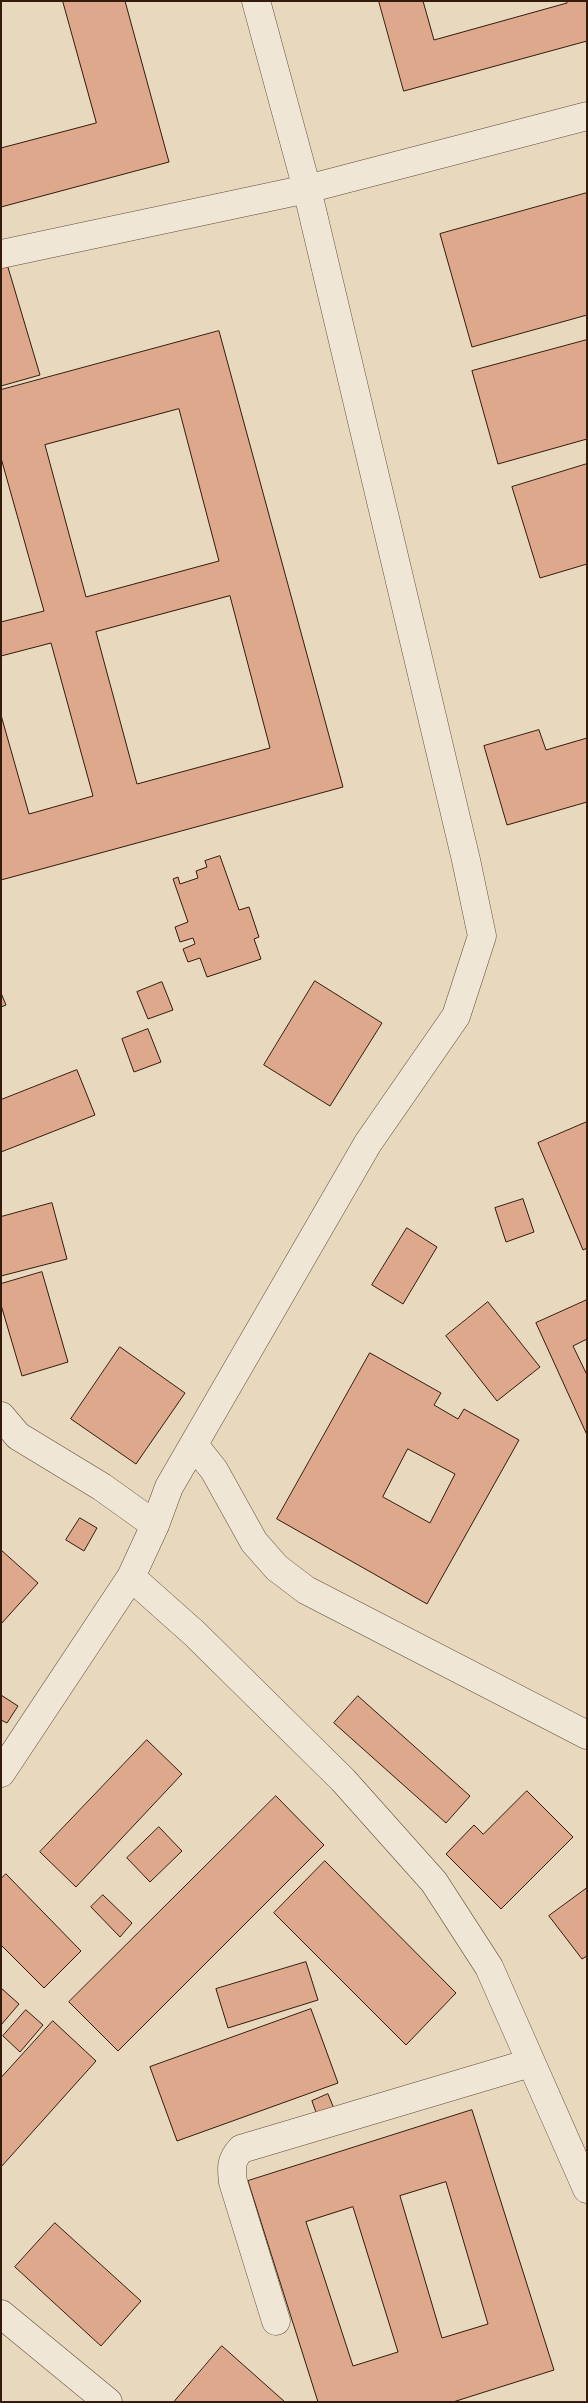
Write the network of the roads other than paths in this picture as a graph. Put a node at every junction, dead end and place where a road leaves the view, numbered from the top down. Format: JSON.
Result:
{"nodes":[{"id":1,"x":256,"y":1,"type":"edge"},
{"id":2,"x":587,"y":116,"type":"edge"},
{"id":3,"x":307,"y":189,"type":"junction"},
{"id":4,"x":1,"y":254,"type":"edge"},
{"id":5,"x":1,"y":1416,"type":"edge"},
{"id":6,"x":194,"y":1445,"type":"junction"},
{"id":7,"x":155,"y":1525,"type":"junction"},
{"id":8,"x":131,"y":1577,"type":"junction"},
{"id":9,"x":587,"y":1735,"type":"edge"},
{"id":10,"x":1,"y":1773,"type":"edge"},
{"id":11,"x":530,"y":2063,"type":"junction"},
{"id":12,"x":587,"y":2188,"type":"edge"},
{"id":13,"x":1,"y":2314,"type":"edge"},
{"id":14,"x":276,"y":2321,"type":"dead end"},
{"id":15,"x":108,"y":2402,"type":"edge"}],
"edges":[{"from":1,"to":3,"type":"street"},
{"from":2,"to":3,"type":"street"},
{"from":3,"to":4,"type":"street"},
{"from":3,"to":6,"type":"street"},
{"from":5,"to":7,"type":"street"},
{"from":6,"to":7,"type":"street"},
{"from":6,"to":9,"type":"street"},
{"from":7,"to":8,"type":"street"},
{"from":8,"to":10,"type":"street"},
{"from":8,"to":11,"type":"street"},
{"from":11,"to":12,"type":"street"},
{"from":11,"to":14,"type":"street"},
{"from":13,"to":15,"type":"street"}]}
